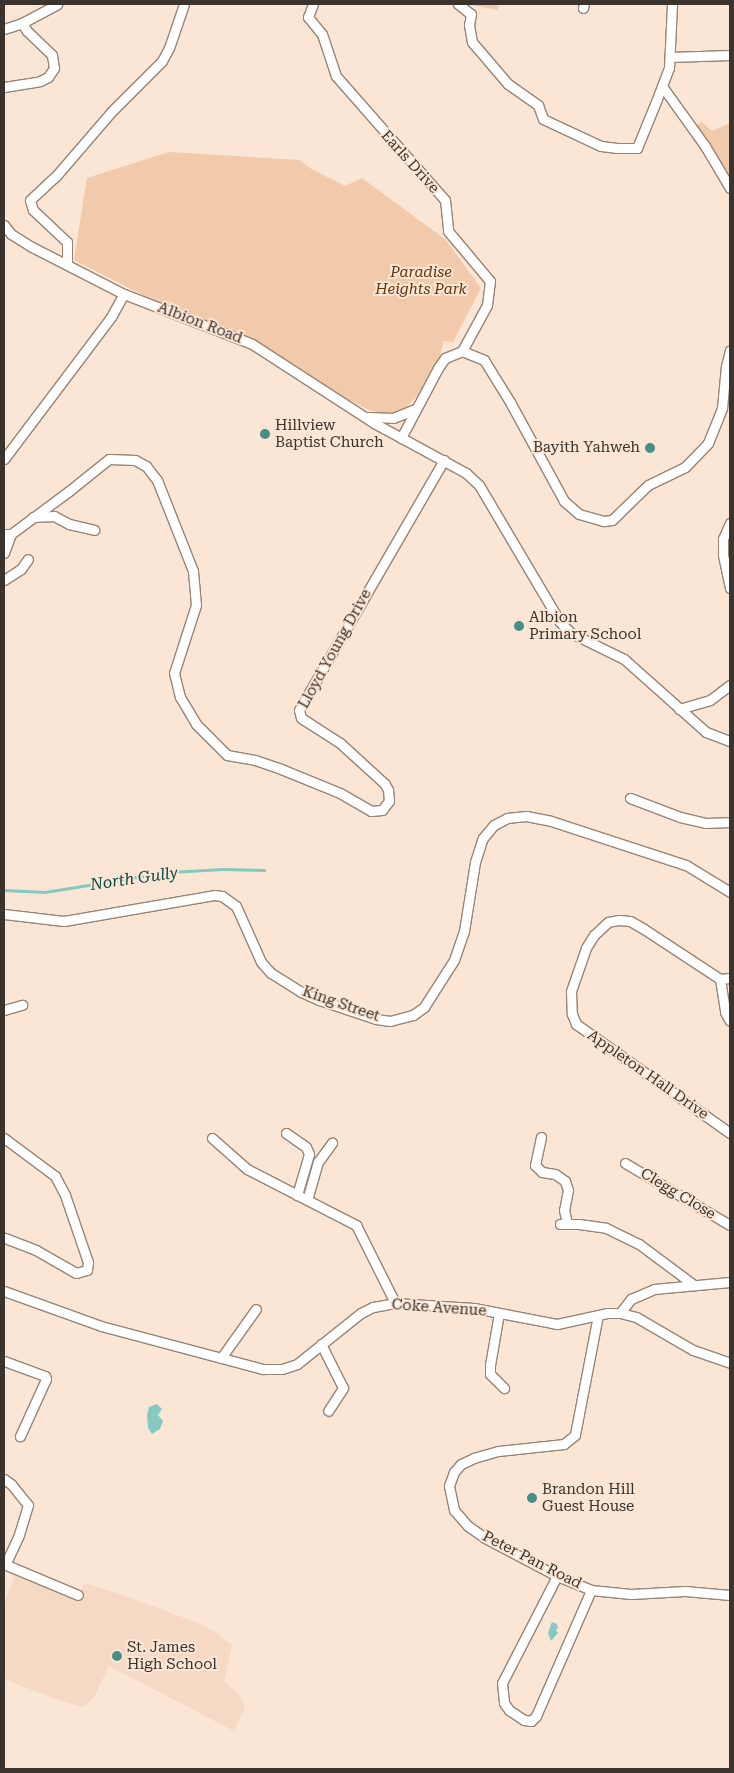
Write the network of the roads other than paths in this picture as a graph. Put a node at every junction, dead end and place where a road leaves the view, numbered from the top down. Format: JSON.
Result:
{"nodes":[{"id":1,"x":57,"y":4,"type":"edge"},
{"id":2,"x":184,"y":4,"type":"edge"},
{"id":3,"x":313,"y":4,"type":"edge"},
{"id":4,"x":458,"y":4,"type":"edge"},
{"id":5,"x":672,"y":4,"type":"edge"},
{"id":6,"x":22,"y":23,"type":"junction"},
{"id":7,"x":4,"y":29,"type":"edge"},
{"id":8,"x":730,"y":55,"type":"edge"},
{"id":9,"x":670,"y":57,"type":"junction"},
{"id":10,"x":662,"y":86,"type":"junction"},
{"id":11,"x":4,"y":87,"type":"edge"},
{"id":12,"x":730,"y":188,"type":"edge"},
{"id":13,"x":4,"y":225,"type":"edge"},
{"id":14,"x":67,"y":264,"type":"junction"},
{"id":15,"x":124,"y":294,"type":"junction"},
{"id":16,"x":730,"y":350,"type":"edge"},
{"id":17,"x":462,"y":351,"type":"junction"},
{"id":18,"x":416,"y":408,"type":"junction"},
{"id":19,"x":364,"y":416,"type":"junction"},
{"id":20,"x":401,"y":438,"type":"junction"},
{"id":21,"x":4,"y":459,"type":"edge"},
{"id":22,"x":444,"y":460,"type":"junction"},
{"id":23,"x":33,"y":517,"type":"junction"},
{"id":24,"x":730,"y":523,"type":"edge"},
{"id":25,"x":94,"y":530,"type":"dead end"},
{"id":26,"x":7,"y":534,"type":"edge"},
{"id":27,"x":4,"y":553,"type":"edge"},
{"id":28,"x":28,"y":559,"type":"dead end"},
{"id":29,"x":4,"y":580,"type":"edge"},
{"id":30,"x":730,"y":588,"type":"edge"},
{"id":31,"x":730,"y":685,"type":"edge"},
{"id":32,"x":679,"y":709,"type":"junction"},
{"id":33,"x":730,"y":741,"type":"edge"},
{"id":34,"x":630,"y":798,"type":"dead end"},
{"id":35,"x":730,"y":822,"type":"edge"},
{"id":36,"x":730,"y":892,"type":"edge"},
{"id":37,"x":4,"y":914,"type":"edge"},
{"id":38,"x":730,"y":978,"type":"edge"},
{"id":39,"x":720,"y":979,"type":"junction"},
{"id":40,"x":22,"y":1005,"type":"dead end"},
{"id":41,"x":4,"y":1010,"type":"edge"},
{"id":42,"x":730,"y":1021,"type":"edge"},
{"id":43,"x":286,"y":1133,"type":"dead end"},
{"id":44,"x":730,"y":1133,"type":"edge"},
{"id":45,"x":541,"y":1137,"type":"dead end"},
{"id":46,"x":4,"y":1138,"type":"edge"},
{"id":47,"x":212,"y":1138,"type":"dead end"},
{"id":48,"x":332,"y":1143,"type":"dead end"},
{"id":49,"x":625,"y":1163,"type":"dead end"},
{"id":50,"x":297,"y":1195,"type":"junction"},
{"id":51,"x":307,"y":1200,"type":"junction"},
{"id":52,"x":730,"y":1225,"type":"edge"},
{"id":53,"x":4,"y":1238,"type":"edge"},
{"id":54,"x":730,"y":1282,"type":"edge"},
{"id":55,"x":694,"y":1285,"type":"junction"},
{"id":56,"x":4,"y":1291,"type":"edge"},
{"id":57,"x":395,"y":1303,"type":"junction"},
{"id":58,"x":256,"y":1309,"type":"dead end"},
{"id":59,"x":499,"y":1313,"type":"junction"},
{"id":60,"x":620,"y":1313,"type":"junction"},
{"id":61,"x":598,"y":1315,"type":"junction"},
{"id":62,"x":321,"y":1344,"type":"junction"},
{"id":63,"x":221,"y":1358,"type":"junction"},
{"id":64,"x":4,"y":1361,"type":"edge"},
{"id":65,"x":730,"y":1363,"type":"edge"},
{"id":66,"x":504,"y":1388,"type":"dead end"},
{"id":67,"x":328,"y":1411,"type":"dead end"},
{"id":68,"x":20,"y":1436,"type":"dead end"},
{"id":69,"x":4,"y":1479,"type":"edge"},
{"id":70,"x":4,"y":1564,"type":"edge"},
{"id":71,"x":557,"y":1576,"type":"junction"},
{"id":72,"x":590,"y":1590,"type":"junction"},
{"id":73,"x":78,"y":1595,"type":"dead end"},
{"id":74,"x":730,"y":1595,"type":"edge"}],
"edges":[{"from":1,"to":6,"type":"street"},
{"from":2,"to":14,"type":"street"},
{"from":3,"to":17,"type":"street","name":"Earls Drive"},
{"from":4,"to":10,"type":"street"},
{"from":5,"to":9,"type":"street"},
{"from":6,"to":7,"type":"street"},
{"from":6,"to":11,"type":"street"},
{"from":8,"to":9,"type":"street"},
{"from":9,"to":10,"type":"street"},
{"from":10,"to":12,"type":"street"},
{"from":13,"to":14,"type":"street","name":"Albion Road"},
{"from":14,"to":15,"type":"street","name":"Albion Road"},
{"from":15,"to":19,"type":"street","name":"Albion Road"},
{"from":15,"to":21,"type":"street"},
{"from":16,"to":17,"type":"street"},
{"from":17,"to":18,"type":"street"},
{"from":18,"to":19,"type":"street"},
{"from":18,"to":20,"type":"street"},
{"from":19,"to":20,"type":"street","name":"Albion Road"},
{"from":20,"to":22,"type":"street","name":"Albion Road"},
{"from":22,"to":23,"type":"street","name":"Lloyd Young Drive"},
{"from":22,"to":32,"type":"street"},
{"from":23,"to":25,"type":"street"},
{"from":23,"to":26,"type":"street","name":"Lloyd Young Drive"},
{"from":24,"to":30,"type":"street"},
{"from":26,"to":27,"type":"street"},
{"from":28,"to":29,"type":"street"},
{"from":31,"to":32,"type":"street"},
{"from":32,"to":33,"type":"street"},
{"from":34,"to":35,"type":"street"},
{"from":36,"to":37,"type":"street","name":"King Street"},
{"from":38,"to":39,"type":"street"},
{"from":39,"to":42,"type":"street"},
{"from":39,"to":44,"type":"street","name":"Appleton Hall Drive"},
{"from":40,"to":41,"type":"street"},
{"from":43,"to":50,"type":"street"},
{"from":45,"to":55,"type":"street"},
{"from":46,"to":53,"type":"street"},
{"from":47,"to":50,"type":"street"},
{"from":48,"to":51,"type":"street"},
{"from":49,"to":52,"type":"street","name":"Clegg Close"},
{"from":50,"to":51,"type":"street"},
{"from":51,"to":57,"type":"street"},
{"from":54,"to":55,"type":"street"},
{"from":55,"to":60,"type":"street"},
{"from":56,"to":63,"type":"street","name":"Coke Avenue"},
{"from":57,"to":59,"type":"street","name":"Coke Avenue"},
{"from":57,"to":62,"type":"street","name":"Coke Avenue"},
{"from":58,"to":63,"type":"street"},
{"from":59,"to":61,"type":"street","name":"Coke Avenue"},
{"from":59,"to":66,"type":"street"},
{"from":60,"to":61,"type":"street","name":"Coke Avenue"},
{"from":60,"to":65,"type":"street","name":"Coke Avenue"},
{"from":61,"to":71,"type":"street","name":"Peter Pan Road"},
{"from":62,"to":63,"type":"street","name":"Coke Avenue"},
{"from":62,"to":67,"type":"street"},
{"from":64,"to":68,"type":"street"},
{"from":69,"to":70,"type":"street"},
{"from":70,"to":73,"type":"street"},
{"from":71,"to":72,"type":"street","name":"Peter Pan Road"},
{"from":71,"to":72,"type":"street"},
{"from":72,"to":74,"type":"street","name":"Peter Pan Road"}]}
